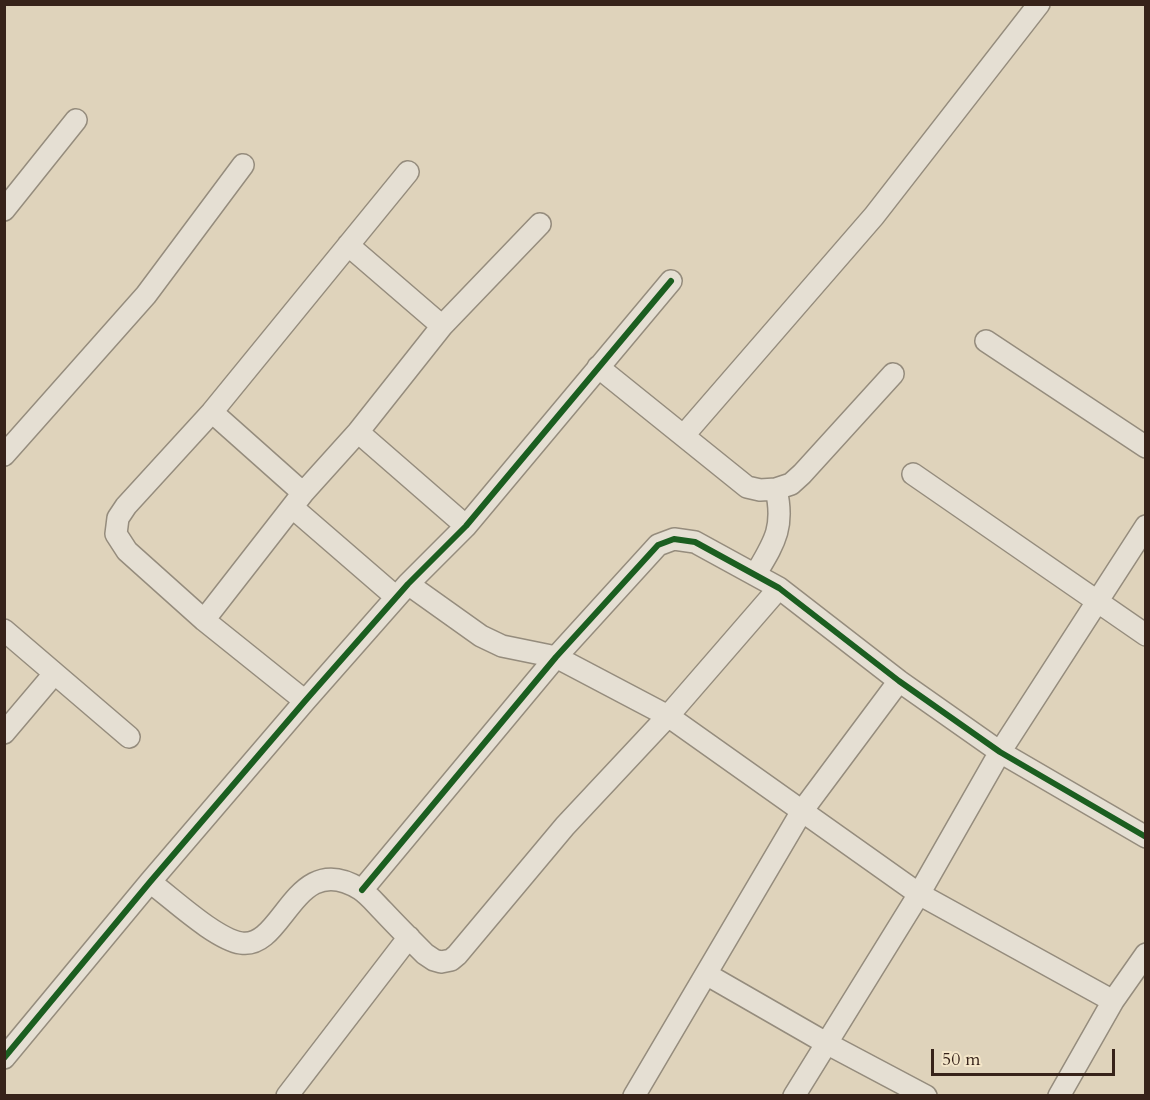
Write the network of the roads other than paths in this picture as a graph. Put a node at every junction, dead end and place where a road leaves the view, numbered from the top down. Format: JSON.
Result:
{"nodes":[{"id":1,"x":1040,"y":4,"type":"edge"},
{"id":2,"x":76,"y":120,"type":"dead end"},
{"id":3,"x":243,"y":165,"type":"dead end"},
{"id":4,"x":408,"y":172,"type":"dead end"},
{"id":5,"x":4,"y":210,"type":"edge"},
{"id":6,"x":540,"y":224,"type":"dead end"},
{"id":7,"x":348,"y":245,"type":"junction"},
{"id":8,"x":671,"y":281,"type":"dead end"},
{"id":9,"x":441,"y":326,"type":"junction"},
{"id":10,"x":986,"y":341,"type":"dead end"},
{"id":11,"x":598,"y":367,"type":"junction"},
{"id":12,"x":893,"y":374,"type":"dead end"},
{"id":13,"x":212,"y":412,"type":"junction"},
{"id":14,"x":358,"y":432,"type":"junction"},
{"id":15,"x":684,"y":435,"type":"junction"},
{"id":16,"x":1146,"y":447,"type":"edge"},
{"id":17,"x":4,"y":455,"type":"edge"},
{"id":18,"x":913,"y":474,"type":"dead end"},
{"id":19,"x":776,"y":489,"type":"junction"},
{"id":20,"x":298,"y":500,"type":"junction"},
{"id":21,"x":466,"y":526,"type":"junction"},
{"id":22,"x":1146,"y":526,"type":"edge"},
{"id":23,"x":755,"y":575,"type":"junction"},
{"id":24,"x":779,"y":588,"type":"junction"},
{"id":25,"x":402,"y":591,"type":"junction"},
{"id":26,"x":1098,"y":601,"type":"junction"},
{"id":27,"x":204,"y":620,"type":"junction"},
{"id":28,"x":4,"y":630,"type":"edge"},
{"id":29,"x":1146,"y":635,"type":"edge"},
{"id":30,"x":556,"y":657,"type":"junction"},
{"id":31,"x":54,"y":674,"type":"junction"},
{"id":32,"x":899,"y":681,"type":"junction"},
{"id":33,"x":305,"y":701,"type":"junction"},
{"id":34,"x":669,"y":716,"type":"junction"},
{"id":35,"x":4,"y":733,"type":"edge"},
{"id":36,"x":129,"y":737,"type":"dead end"},
{"id":37,"x":1000,"y":752,"type":"junction"},
{"id":38,"x":802,"y":811,"type":"junction"},
{"id":39,"x":1146,"y":837,"type":"edge"},
{"id":40,"x":150,"y":882,"type":"junction"},
{"id":41,"x":362,"y":890,"type":"junction"},
{"id":42,"x":919,"y":894,"type":"junction"},
{"id":43,"x":409,"y":937,"type":"junction"},
{"id":44,"x":1146,"y":954,"type":"edge"},
{"id":45,"x":706,"y":974,"type":"junction"},
{"id":46,"x":1113,"y":1001,"type":"junction"},
{"id":47,"x":826,"y":1043,"type":"junction"},
{"id":48,"x":4,"y":1058,"type":"edge"},
{"id":49,"x":287,"y":1095,"type":"edge"},
{"id":50,"x":634,"y":1095,"type":"edge"},
{"id":51,"x":794,"y":1095,"type":"edge"},
{"id":52,"x":926,"y":1095,"type":"edge"},
{"id":53,"x":1059,"y":1095,"type":"edge"}],
"edges":[{"from":1,"to":15,"type":"street"},
{"from":2,"to":5,"type":"street"},
{"from":3,"to":17,"type":"street"},
{"from":4,"to":7,"type":"street"},
{"from":6,"to":9,"type":"street"},
{"from":7,"to":9,"type":"street"},
{"from":7,"to":13,"type":"street"},
{"from":8,"to":11,"type":"street"},
{"from":9,"to":14,"type":"street"},
{"from":10,"to":16,"type":"street"},
{"from":11,"to":15,"type":"street"},
{"from":11,"to":21,"type":"street"},
{"from":12,"to":19,"type":"street"},
{"from":13,"to":20,"type":"street"},
{"from":13,"to":27,"type":"street"},
{"from":14,"to":20,"type":"street"},
{"from":14,"to":21,"type":"street"},
{"from":15,"to":19,"type":"street"},
{"from":18,"to":26,"type":"street"},
{"from":19,"to":23,"type":"street"},
{"from":20,"to":25,"type":"street"},
{"from":20,"to":27,"type":"street"},
{"from":21,"to":25,"type":"street"},
{"from":22,"to":26,"type":"street"},
{"from":23,"to":24,"type":"street"},
{"from":23,"to":30,"type":"street"},
{"from":24,"to":32,"type":"street"},
{"from":24,"to":34,"type":"street"},
{"from":25,"to":30,"type":"street"},
{"from":25,"to":33,"type":"street"},
{"from":26,"to":29,"type":"street"},
{"from":26,"to":37,"type":"street"},
{"from":27,"to":33,"type":"street"},
{"from":28,"to":31,"type":"street"},
{"from":30,"to":34,"type":"street"},
{"from":30,"to":41,"type":"street"},
{"from":31,"to":35,"type":"street"},
{"from":31,"to":36,"type":"street"},
{"from":32,"to":37,"type":"street"},
{"from":32,"to":38,"type":"street"},
{"from":33,"to":40,"type":"street"},
{"from":34,"to":38,"type":"street"},
{"from":34,"to":43,"type":"street"},
{"from":37,"to":39,"type":"street"},
{"from":37,"to":42,"type":"street"},
{"from":38,"to":42,"type":"street"},
{"from":38,"to":45,"type":"street"},
{"from":40,"to":41,"type":"street"},
{"from":40,"to":48,"type":"street"},
{"from":41,"to":43,"type":"street"},
{"from":42,"to":46,"type":"street"},
{"from":42,"to":47,"type":"street"},
{"from":43,"to":49,"type":"street"},
{"from":44,"to":46,"type":"street"},
{"from":45,"to":47,"type":"street"},
{"from":45,"to":50,"type":"street"},
{"from":46,"to":53,"type":"street"},
{"from":47,"to":51,"type":"street"},
{"from":47,"to":52,"type":"street"}]}
